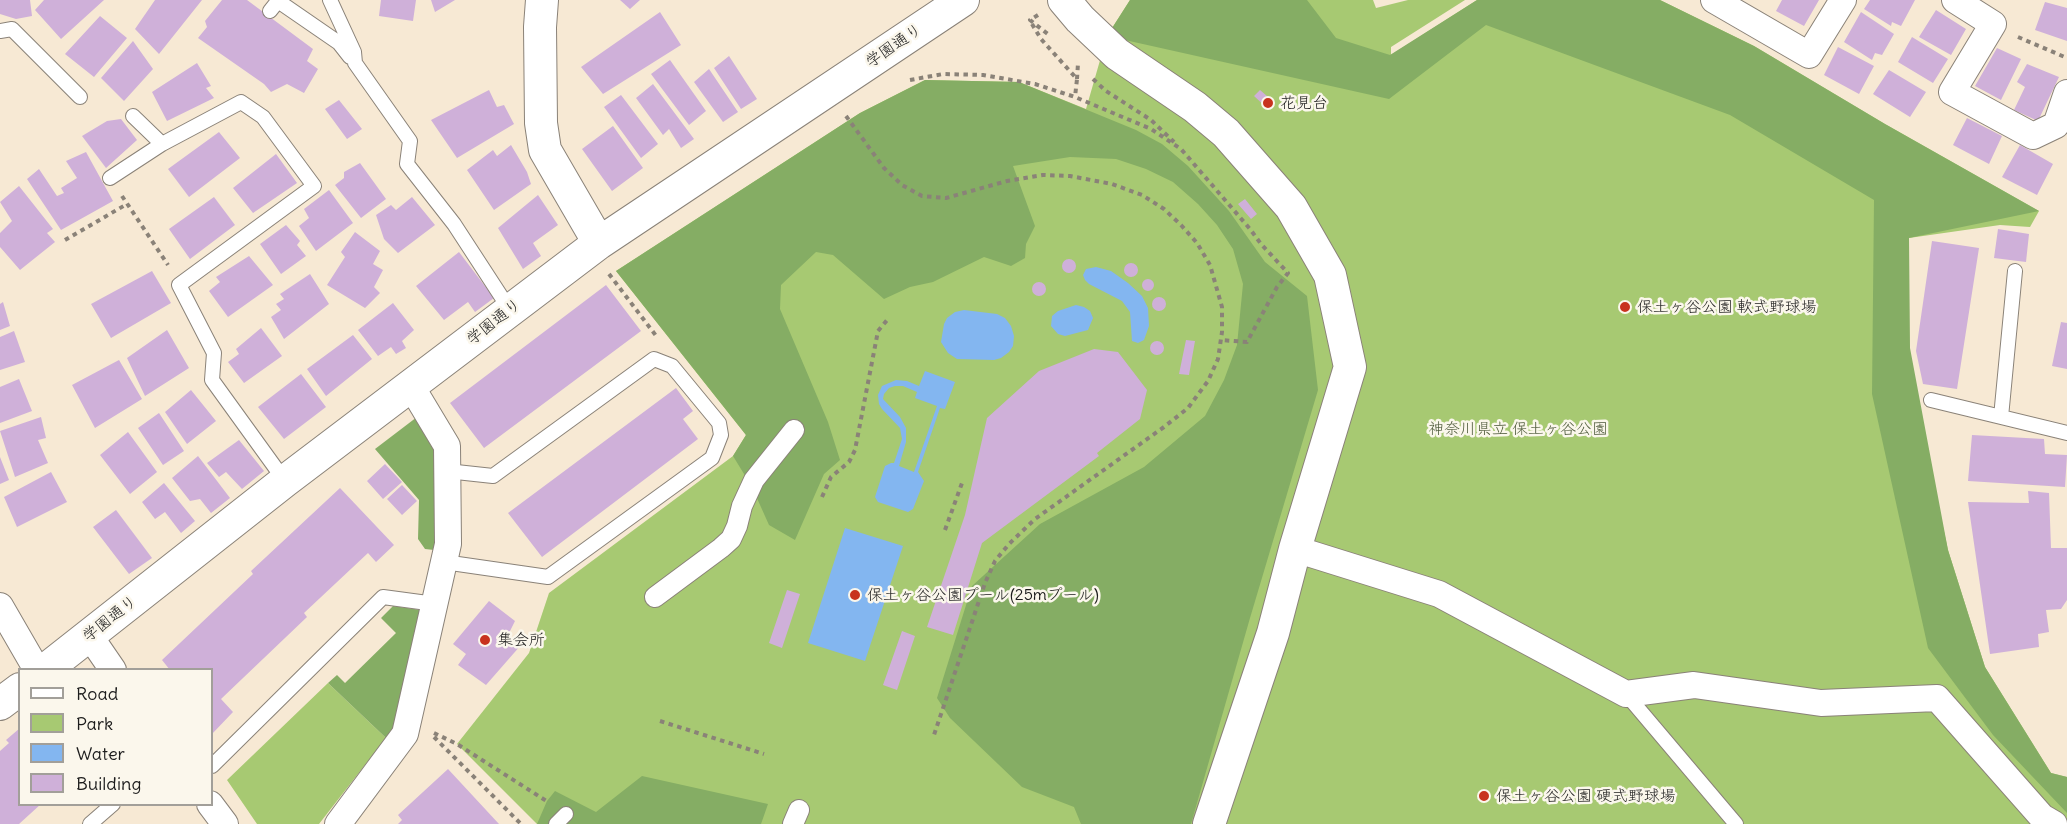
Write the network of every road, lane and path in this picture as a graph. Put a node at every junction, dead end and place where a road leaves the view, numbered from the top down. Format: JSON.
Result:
{"nodes":[{"id":1,"x":330,"y":0,"type":"edge"},
{"id":2,"x":542,"y":0,"type":"edge"},
{"id":3,"x":963,"y":0,"type":"edge"},
{"id":4,"x":1064,"y":0,"type":"edge"},
{"id":5,"x":1714,"y":0,"type":"edge"},
{"id":6,"x":1843,"y":0,"type":"edge"},
{"id":7,"x":1955,"y":0,"type":"edge"},
{"id":8,"x":270,"y":11,"type":"dead end"},
{"id":9,"x":1030,"y":20,"type":"dead end"},
{"id":10,"x":0,"y":31,"type":"edge"},
{"id":11,"x":2013,"y":35,"type":"dead end"},
{"id":12,"x":2067,"y":58,"type":"edge"},
{"id":13,"x":355,"y":63,"type":"junction"},
{"id":14,"x":1078,"y":63,"type":"dead end"},
{"id":15,"x":1077,"y":79,"type":"junction"},
{"id":16,"x":910,"y":80,"type":"dead end"},
{"id":17,"x":2067,"y":93,"type":"edge"},
{"id":18,"x":80,"y":97,"type":"dead end"},
{"id":19,"x":1075,"y":97,"type":"junction"},
{"id":20,"x":844,"y":113,"type":"dead end"},
{"id":21,"x":133,"y":116,"type":"dead end"},
{"id":22,"x":162,"y":144,"type":"junction"},
{"id":23,"x":110,"y":178,"type":"joint"},
{"id":24,"x":127,"y":204,"type":"junction"},
{"id":25,"x":65,"y":240,"type":"dead end"},
{"id":26,"x":603,"y":256,"type":"junction"},
{"id":27,"x":2015,"y":271,"type":"dead end"},
{"id":28,"x":179,"y":285,"type":"junction"},
{"id":29,"x":510,"y":310,"type":"junction"},
{"id":30,"x":888,"y":319,"type":"dead end"},
{"id":31,"x":1221,"y":340,"type":"junction"},
{"id":32,"x":654,"y":359,"type":"junction"},
{"id":33,"x":411,"y":386,"type":"junction"},
{"id":34,"x":1931,"y":400,"type":"dead end"},
{"id":35,"x":2001,"y":417,"type":"junction"},
{"id":36,"x":794,"y":430,"type":"dead end"},
{"id":37,"x":2067,"y":433,"type":"edge"},
{"id":38,"x":447,"y":471,"type":"junction"},
{"id":39,"x":285,"y":481,"type":"junction"},
{"id":40,"x":962,"y":483,"type":"dead end"},
{"id":41,"x":822,"y":497,"type":"dead end"},
{"id":42,"x":945,"y":530,"type":"dead end"},
{"id":43,"x":1295,"y":549,"type":"junction"},
{"id":44,"x":444,"y":562,"type":"junction"},
{"id":45,"x":655,"y":597,"type":"dead end"},
{"id":46,"x":435,"y":604,"type":"junction"},
{"id":47,"x":0,"y":606,"type":"edge"},
{"id":48,"x":89,"y":635,"type":"junction"},
{"id":49,"x":37,"y":668,"type":"edge"},
{"id":50,"x":46,"y":668,"type":"edge"},
{"id":51,"x":113,"y":668,"type":"edge"},
{"id":52,"x":18,"y":690,"type":"edge"},
{"id":53,"x":1626,"y":694,"type":"junction"},
{"id":54,"x":0,"y":704,"type":"edge"},
{"id":55,"x":660,"y":721,"type":"dead end"},
{"id":56,"x":424,"y":728,"type":"dead end"},
{"id":57,"x":934,"y":735,"type":"dead end"},
{"id":58,"x":457,"y":744,"type":"dead end"},
{"id":59,"x":764,"y":754,"type":"dead end"},
{"id":60,"x":213,"y":765,"type":"edge"},
{"id":61,"x":110,"y":806,"type":"edge"},
{"id":62,"x":212,"y":806,"type":"edge"},
{"id":63,"x":561,"y":819,"type":"edge"},
{"id":64,"x":90,"y":824,"type":"edge"},
{"id":65,"x":225,"y":824,"type":"edge"},
{"id":66,"x":338,"y":824,"type":"edge"},
{"id":67,"x":521,"y":824,"type":"edge"},
{"id":68,"x":1209,"y":824,"type":"edge"},
{"id":69,"x":1736,"y":824,"type":"edge"},
{"id":70,"x":2054,"y":824,"type":"edge"}],
"edges":[{"from":1,"to":13,"type":"lane"},
{"from":2,"to":26,"type":"street"},
{"from":3,"to":26,"type":"street","name":"学園通り"},
{"from":4,"to":43,"type":"street"},
{"from":5,"to":6,"type":"street"},
{"from":7,"to":17,"type":"street"},
{"from":8,"to":13,"type":"lane"},
{"from":9,"to":15,"type":"path"},
{"from":10,"to":18,"type":"lane"},
{"from":11,"to":12,"type":"path"},
{"from":13,"to":29,"type":"lane"},
{"from":14,"to":15,"type":"path"},
{"from":15,"to":19,"type":"path"},
{"from":16,"to":19,"type":"path"},
{"from":19,"to":31,"type":"path"},
{"from":20,"to":31,"type":"path"},
{"from":21,"to":22,"type":"lane"},
{"from":22,"to":23,"type":"lane"},
{"from":22,"to":28,"type":"lane"},
{"from":23,"to":24,"type":"path"},
{"from":24,"to":25,"type":"path"},
{"from":24,"to":28,"type":"path"},
{"from":26,"to":29,"type":"street","name":"学園通り"},
{"from":26,"to":32,"type":"path"},
{"from":27,"to":35,"type":"lane"},
{"from":28,"to":39,"type":"lane"},
{"from":29,"to":33,"type":"street","name":"学園通り"},
{"from":30,"to":41,"type":"path"},
{"from":31,"to":57,"type":"path"},
{"from":32,"to":38,"type":"lane"},
{"from":32,"to":44,"type":"lane"},
{"from":33,"to":38,"type":"street"},
{"from":33,"to":39,"type":"street","name":"学園通り"},
{"from":34,"to":35,"type":"lane"},
{"from":35,"to":37,"type":"lane"},
{"from":36,"to":45,"type":"street"},
{"from":38,"to":44,"type":"street"},
{"from":39,"to":48,"type":"street","name":"学園通り"},
{"from":40,"to":42,"type":"path"},
{"from":43,"to":53,"type":"street"},
{"from":43,"to":68,"type":"street"},
{"from":44,"to":46,"type":"street"},
{"from":46,"to":60,"type":"lane"},
{"from":46,"to":66,"type":"street"},
{"from":47,"to":49,"type":"street"},
{"from":48,"to":50,"type":"street","name":"学園通り"},
{"from":48,"to":51,"type":"street"},
{"from":52,"to":54,"type":"street"},
{"from":53,"to":69,"type":"lane"},
{"from":53,"to":70,"type":"street"},
{"from":55,"to":59,"type":"path"},
{"from":56,"to":67,"type":"path"},
{"from":58,"to":63,"type":"path"},
{"from":61,"to":64,"type":"lane"},
{"from":62,"to":65,"type":"street"}]}
